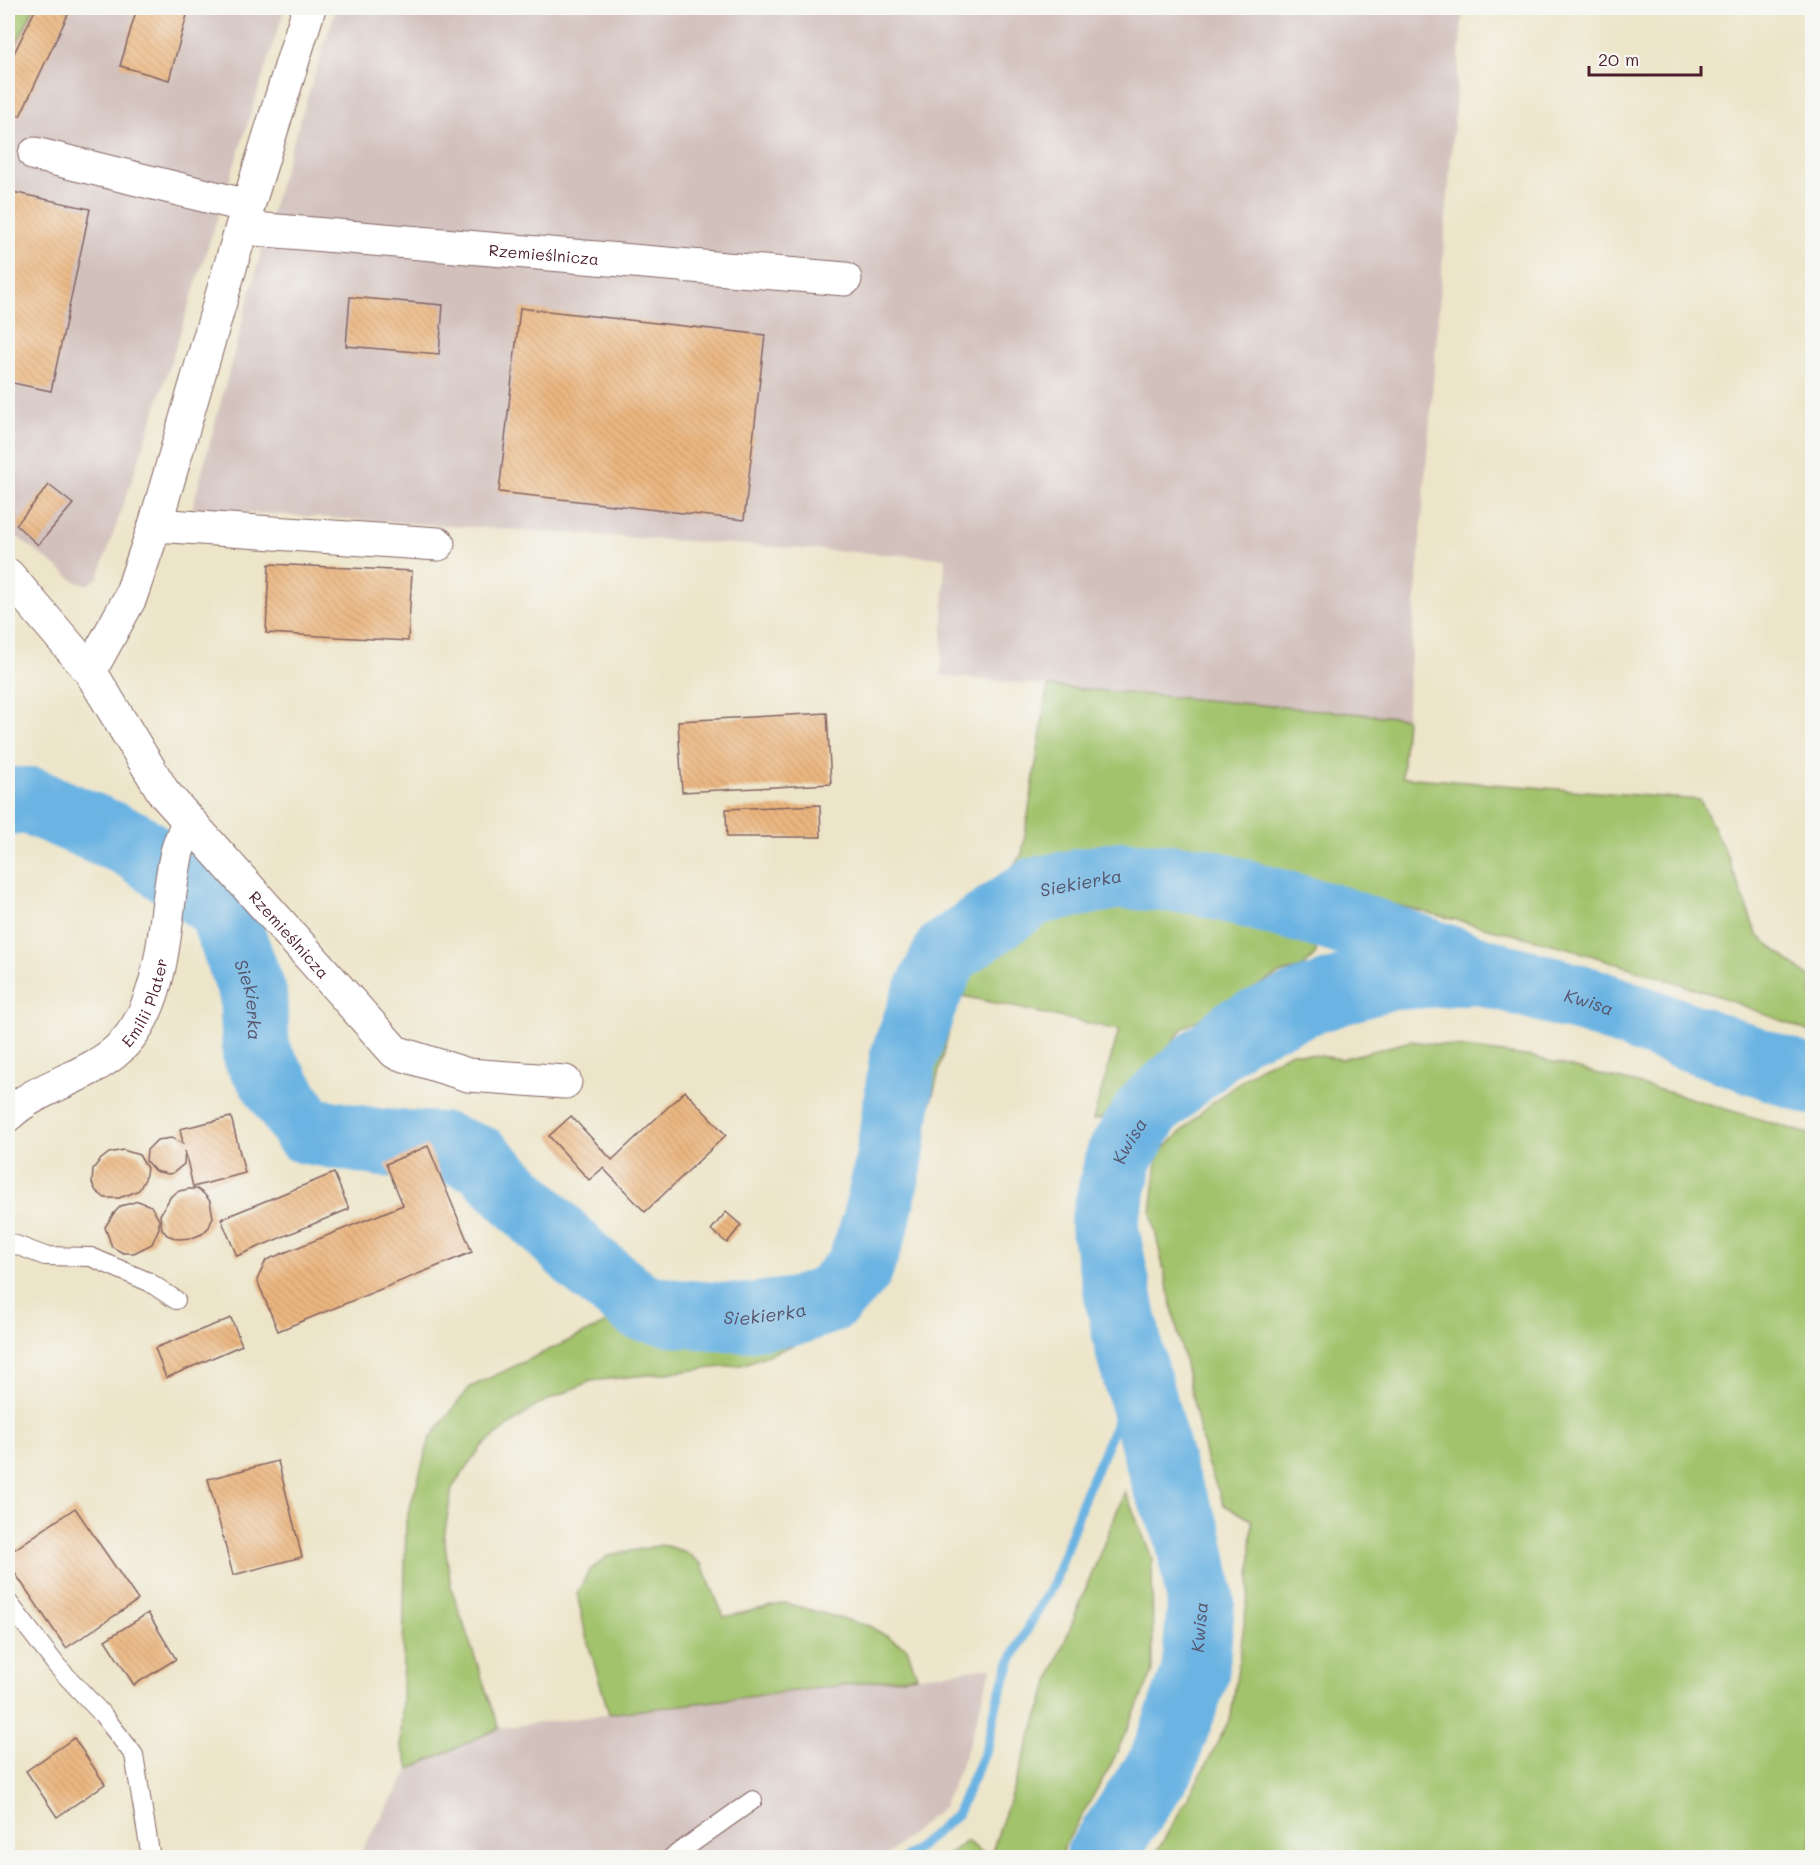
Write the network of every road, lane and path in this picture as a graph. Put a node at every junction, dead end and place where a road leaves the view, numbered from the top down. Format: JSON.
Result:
{"nodes":[{"id":1,"x":309,"y":8,"type":"edge"},
{"id":2,"x":35,"y":154,"type":"dead end"},
{"id":3,"x":245,"y":217,"type":"junction"},
{"id":4,"x":845,"y":279,"type":"dead end"},
{"id":5,"x":154,"y":525,"type":"junction"},
{"id":6,"x":438,"y":544,"type":"dead end"},
{"id":7,"x":8,"y":575,"type":"edge"},
{"id":8,"x":90,"y":671,"type":"junction"},
{"id":9,"x":183,"y":837,"type":"junction"},
{"id":10,"x":565,"y":1082,"type":"dead end"},
{"id":11,"x":8,"y":1115,"type":"edge"},
{"id":12,"x":8,"y":1242,"type":"edge"},
{"id":13,"x":177,"y":1300,"type":"dead end"},
{"id":14,"x":8,"y":1602,"type":"edge"},
{"id":15,"x":753,"y":1800,"type":"dead end"},
{"id":16,"x":151,"y":1857,"type":"edge"},
{"id":17,"x":671,"y":1857,"type":"edge"}],
"edges":[{"from":1,"to":3,"type":"street"},
{"from":2,"to":3,"type":"street","name":"Rzemieślnicza"},
{"from":3,"to":4,"type":"street","name":"Rzemieślnicza"},
{"from":3,"to":5,"type":"street"},
{"from":5,"to":6,"type":"street"},
{"from":5,"to":8,"type":"street"},
{"from":7,"to":8,"type":"street","name":"Rzemieślnicza"},
{"from":8,"to":9,"type":"street","name":"Rzemieślnicza"},
{"from":9,"to":10,"type":"street","name":"Rzemieślnicza"},
{"from":9,"to":11,"type":"street","name":"Emilii Plater"},
{"from":12,"to":13,"type":"lane"},
{"from":14,"to":16,"type":"lane"},
{"from":15,"to":17,"type":"lane"}]}
